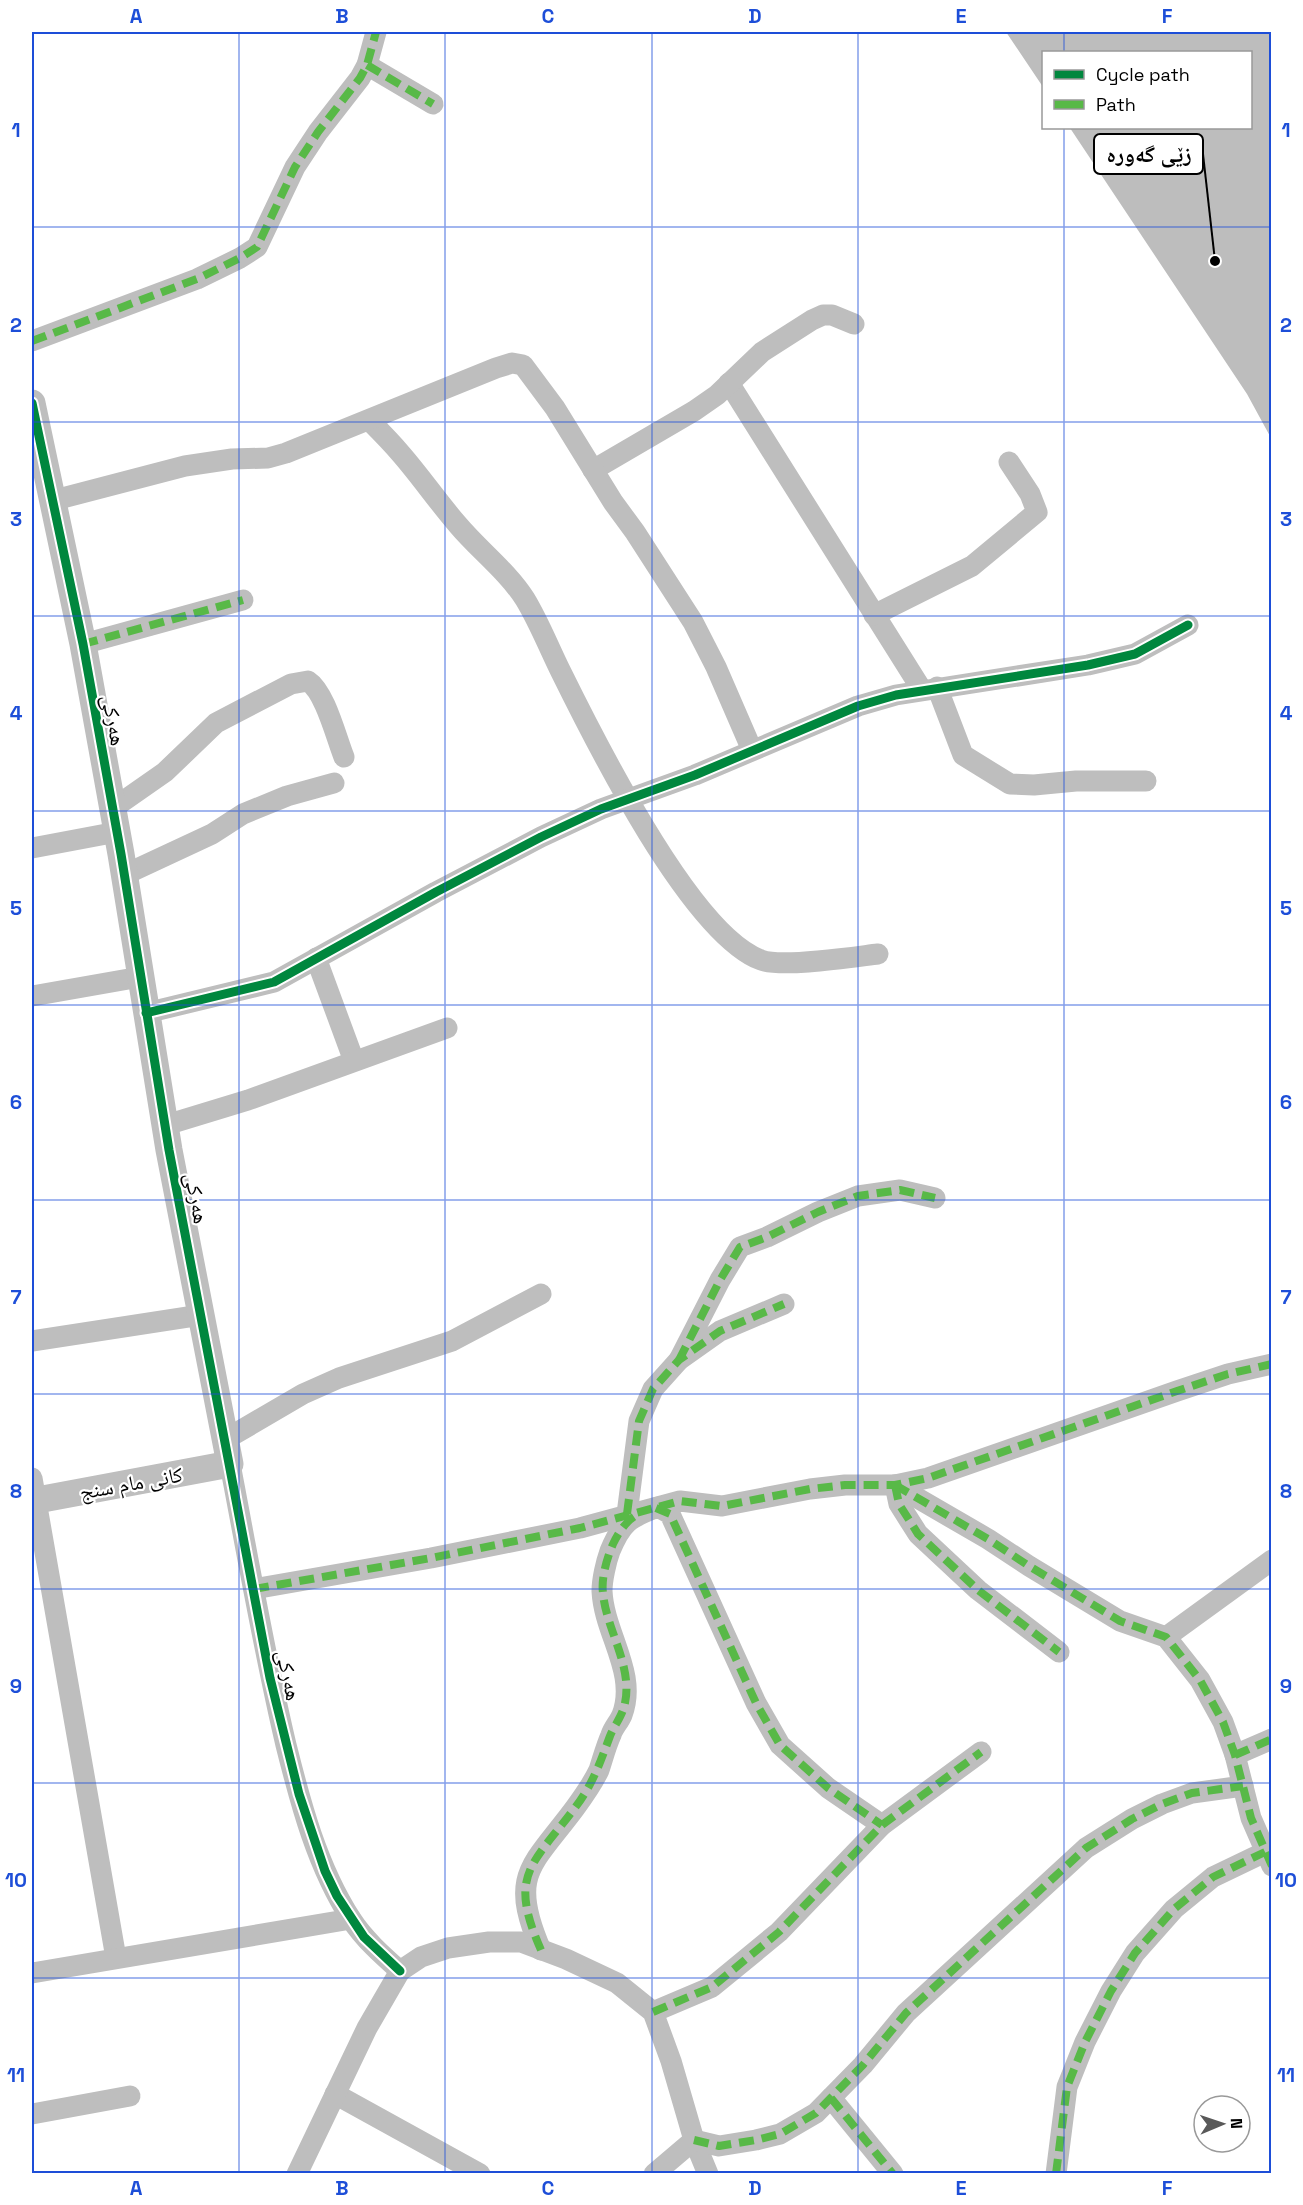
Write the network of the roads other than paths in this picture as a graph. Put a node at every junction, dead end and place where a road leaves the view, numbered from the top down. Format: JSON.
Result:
{"nodes":[{"id":1,"x":376,"y":32,"type":"edge"},
{"id":2,"x":367,"y":65,"type":"junction"},
{"id":3,"x":433,"y":104,"type":"dead end"},
{"id":4,"x":854,"y":324,"type":"dead end"},
{"id":5,"x":32,"y":341,"type":"edge"},
{"id":6,"x":729,"y":383,"type":"junction"},
{"id":7,"x":32,"y":403,"type":"edge"},
{"id":8,"x":370,"y":421,"type":"junction"},
{"id":9,"x":1009,"y":462,"type":"dead end"},
{"id":10,"x":593,"y":470,"type":"junction"},
{"id":11,"x":51,"y":501,"type":"junction"},
{"id":12,"x":243,"y":600,"type":"dead end"},
{"id":13,"x":874,"y":615,"type":"junction"},
{"id":14,"x":1188,"y":625,"type":"dead end"},
{"id":15,"x":83,"y":644,"type":"junction"},
{"id":16,"x":929,"y":689,"type":"junction"},
{"id":17,"x":752,"y":750,"type":"junction"},
{"id":18,"x":344,"y":757,"type":"dead end"},
{"id":19,"x":1146,"y":781,"type":"dead end"},
{"id":20,"x":334,"y":783,"type":"dead end"},
{"id":21,"x":628,"y":799,"type":"junction"},
{"id":22,"x":114,"y":820,"type":"junction"},
{"id":23,"x":32,"y":848,"type":"edge"},
{"id":24,"x":124,"y":875,"type":"junction"},
{"id":25,"x":878,"y":954,"type":"dead end"},
{"id":26,"x":316,"y":958,"type":"junction"},
{"id":27,"x":140,"y":977,"type":"junction"},
{"id":28,"x":32,"y":996,"type":"edge"},
{"id":29,"x":146,"y":1013,"type":"junction"},
{"id":30,"x":447,"y":1028,"type":"dead end"},
{"id":31,"x":354,"y":1061,"type":"junction"},
{"id":32,"x":166,"y":1125,"type":"junction"},
{"id":33,"x":935,"y":1198,"type":"dead end"},
{"id":34,"x":541,"y":1294,"type":"dead end"},
{"id":35,"x":783,"y":1304,"type":"dead end"},
{"id":36,"x":201,"y":1315,"type":"junction"},
{"id":37,"x":32,"y":1341,"type":"edge"},
{"id":38,"x":680,"y":1360,"type":"junction"},
{"id":39,"x":1272,"y":1364,"type":"edge"},
{"id":40,"x":228,"y":1452,"type":"junction"},
{"id":41,"x":895,"y":1485,"type":"junction"},
{"id":42,"x":33,"y":1493,"type":"edge"},
{"id":43,"x":657,"y":1507,"type":"junction"},
{"id":44,"x":627,"y":1514,"type":"junction"},
{"id":45,"x":1272,"y":1560,"type":"edge"},
{"id":46,"x":254,"y":1589,"type":"junction"},
{"id":47,"x":1166,"y":1637,"type":"junction"},
{"id":48,"x":1059,"y":1652,"type":"dead end"},
{"id":49,"x":1272,"y":1739,"type":"edge"},
{"id":50,"x":981,"y":1752,"type":"dead end"},
{"id":51,"x":1235,"y":1755,"type":"junction"},
{"id":52,"x":1243,"y":1786,"type":"junction"},
{"id":53,"x":882,"y":1825,"type":"junction"},
{"id":54,"x":1268,"y":1859,"type":"edge"},
{"id":55,"x":351,"y":1919,"type":"junction"},
{"id":56,"x":541,"y":1950,"type":"junction"},
{"id":57,"x":116,"y":1958,"type":"junction"},
{"id":58,"x":400,"y":1971,"type":"junction"},
{"id":59,"x":32,"y":1973,"type":"edge"},
{"id":60,"x":653,"y":2012,"type":"junction"},
{"id":61,"x":335,"y":2094,"type":"junction"},
{"id":62,"x":130,"y":2096,"type":"dead end"},
{"id":63,"x":831,"y":2098,"type":"junction"},
{"id":64,"x":32,"y":2114,"type":"edge"},
{"id":65,"x":694,"y":2139,"type":"junction"},
{"id":66,"x":297,"y":2174,"type":"edge"},
{"id":67,"x":480,"y":2174,"type":"edge"},
{"id":68,"x":654,"y":2174,"type":"edge"},
{"id":69,"x":708,"y":2174,"type":"edge"},
{"id":70,"x":893,"y":2174,"type":"edge"},
{"id":71,"x":1056,"y":2174,"type":"edge"}],
"edges":[{"from":1,"to":2,"type":"street"},
{"from":2,"to":3,"type":"street"},
{"from":2,"to":5,"type":"street"},
{"from":4,"to":6,"type":"street"},
{"from":6,"to":10,"type":"street"},
{"from":6,"to":13,"type":"street"},
{"from":7,"to":11,"type":"street","name":"هەرکی"},
{"from":8,"to":10,"type":"street"},
{"from":8,"to":11,"type":"street"},
{"from":8,"to":21,"type":"street"},
{"from":9,"to":13,"type":"street"},
{"from":10,"to":17,"type":"street"},
{"from":11,"to":15,"type":"street","name":"هەرکی"},
{"from":12,"to":15,"type":"street"},
{"from":13,"to":16,"type":"street"},
{"from":14,"to":16,"type":"street"},
{"from":15,"to":22,"type":"street","name":"هەرکی"},
{"from":16,"to":17,"type":"street"},
{"from":16,"to":19,"type":"street"},
{"from":17,"to":21,"type":"street"},
{"from":18,"to":22,"type":"street"},
{"from":20,"to":24,"type":"street"},
{"from":21,"to":25,"type":"street"},
{"from":21,"to":26,"type":"street"},
{"from":22,"to":23,"type":"street"},
{"from":22,"to":24,"type":"street","name":"هەرکی"},
{"from":24,"to":27,"type":"street","name":"هەرکی"},
{"from":26,"to":29,"type":"street"},
{"from":26,"to":31,"type":"street"},
{"from":27,"to":28,"type":"street"},
{"from":27,"to":29,"type":"street","name":"هەرکی"},
{"from":29,"to":32,"type":"street","name":"هەرکی"},
{"from":30,"to":31,"type":"street"},
{"from":31,"to":32,"type":"street"},
{"from":32,"to":36,"type":"street","name":"هەرکی"},
{"from":33,"to":38,"type":"street"},
{"from":34,"to":40,"type":"street"},
{"from":35,"to":38,"type":"street"},
{"from":36,"to":37,"type":"street"},
{"from":36,"to":40,"type":"street","name":"هەرکی"},
{"from":38,"to":44,"type":"street"},
{"from":39,"to":41,"type":"street"},
{"from":40,"to":42,"type":"street","name":"کانی مام سنج"},
{"from":40,"to":46,"type":"street","name":"هەرکی"},
{"from":41,"to":43,"type":"street"},
{"from":41,"to":47,"type":"street"},
{"from":41,"to":48,"type":"street"},
{"from":42,"to":57,"type":"street"},
{"from":43,"to":44,"type":"street"},
{"from":43,"to":53,"type":"street"},
{"from":43,"to":56,"type":"street"},
{"from":44,"to":46,"type":"street"},
{"from":45,"to":47,"type":"street"},
{"from":46,"to":55,"type":"street","name":"هەرکی"},
{"from":47,"to":51,"type":"street"},
{"from":49,"to":51,"type":"street"},
{"from":50,"to":53,"type":"street"},
{"from":51,"to":52,"type":"street"},
{"from":52,"to":54,"type":"street"},
{"from":52,"to":63,"type":"street"},
{"from":53,"to":60,"type":"street"},
{"from":54,"to":71,"type":"street"},
{"from":55,"to":57,"type":"street"},
{"from":55,"to":58,"type":"street","name":"هەرکی"},
{"from":56,"to":58,"type":"street"},
{"from":56,"to":60,"type":"street"},
{"from":57,"to":59,"type":"street"},
{"from":58,"to":61,"type":"street"},
{"from":60,"to":65,"type":"street"},
{"from":61,"to":66,"type":"street"},
{"from":61,"to":67,"type":"street"},
{"from":62,"to":64,"type":"street"},
{"from":63,"to":65,"type":"street"},
{"from":63,"to":70,"type":"street"},
{"from":65,"to":68,"type":"street"},
{"from":65,"to":69,"type":"street"}]}
